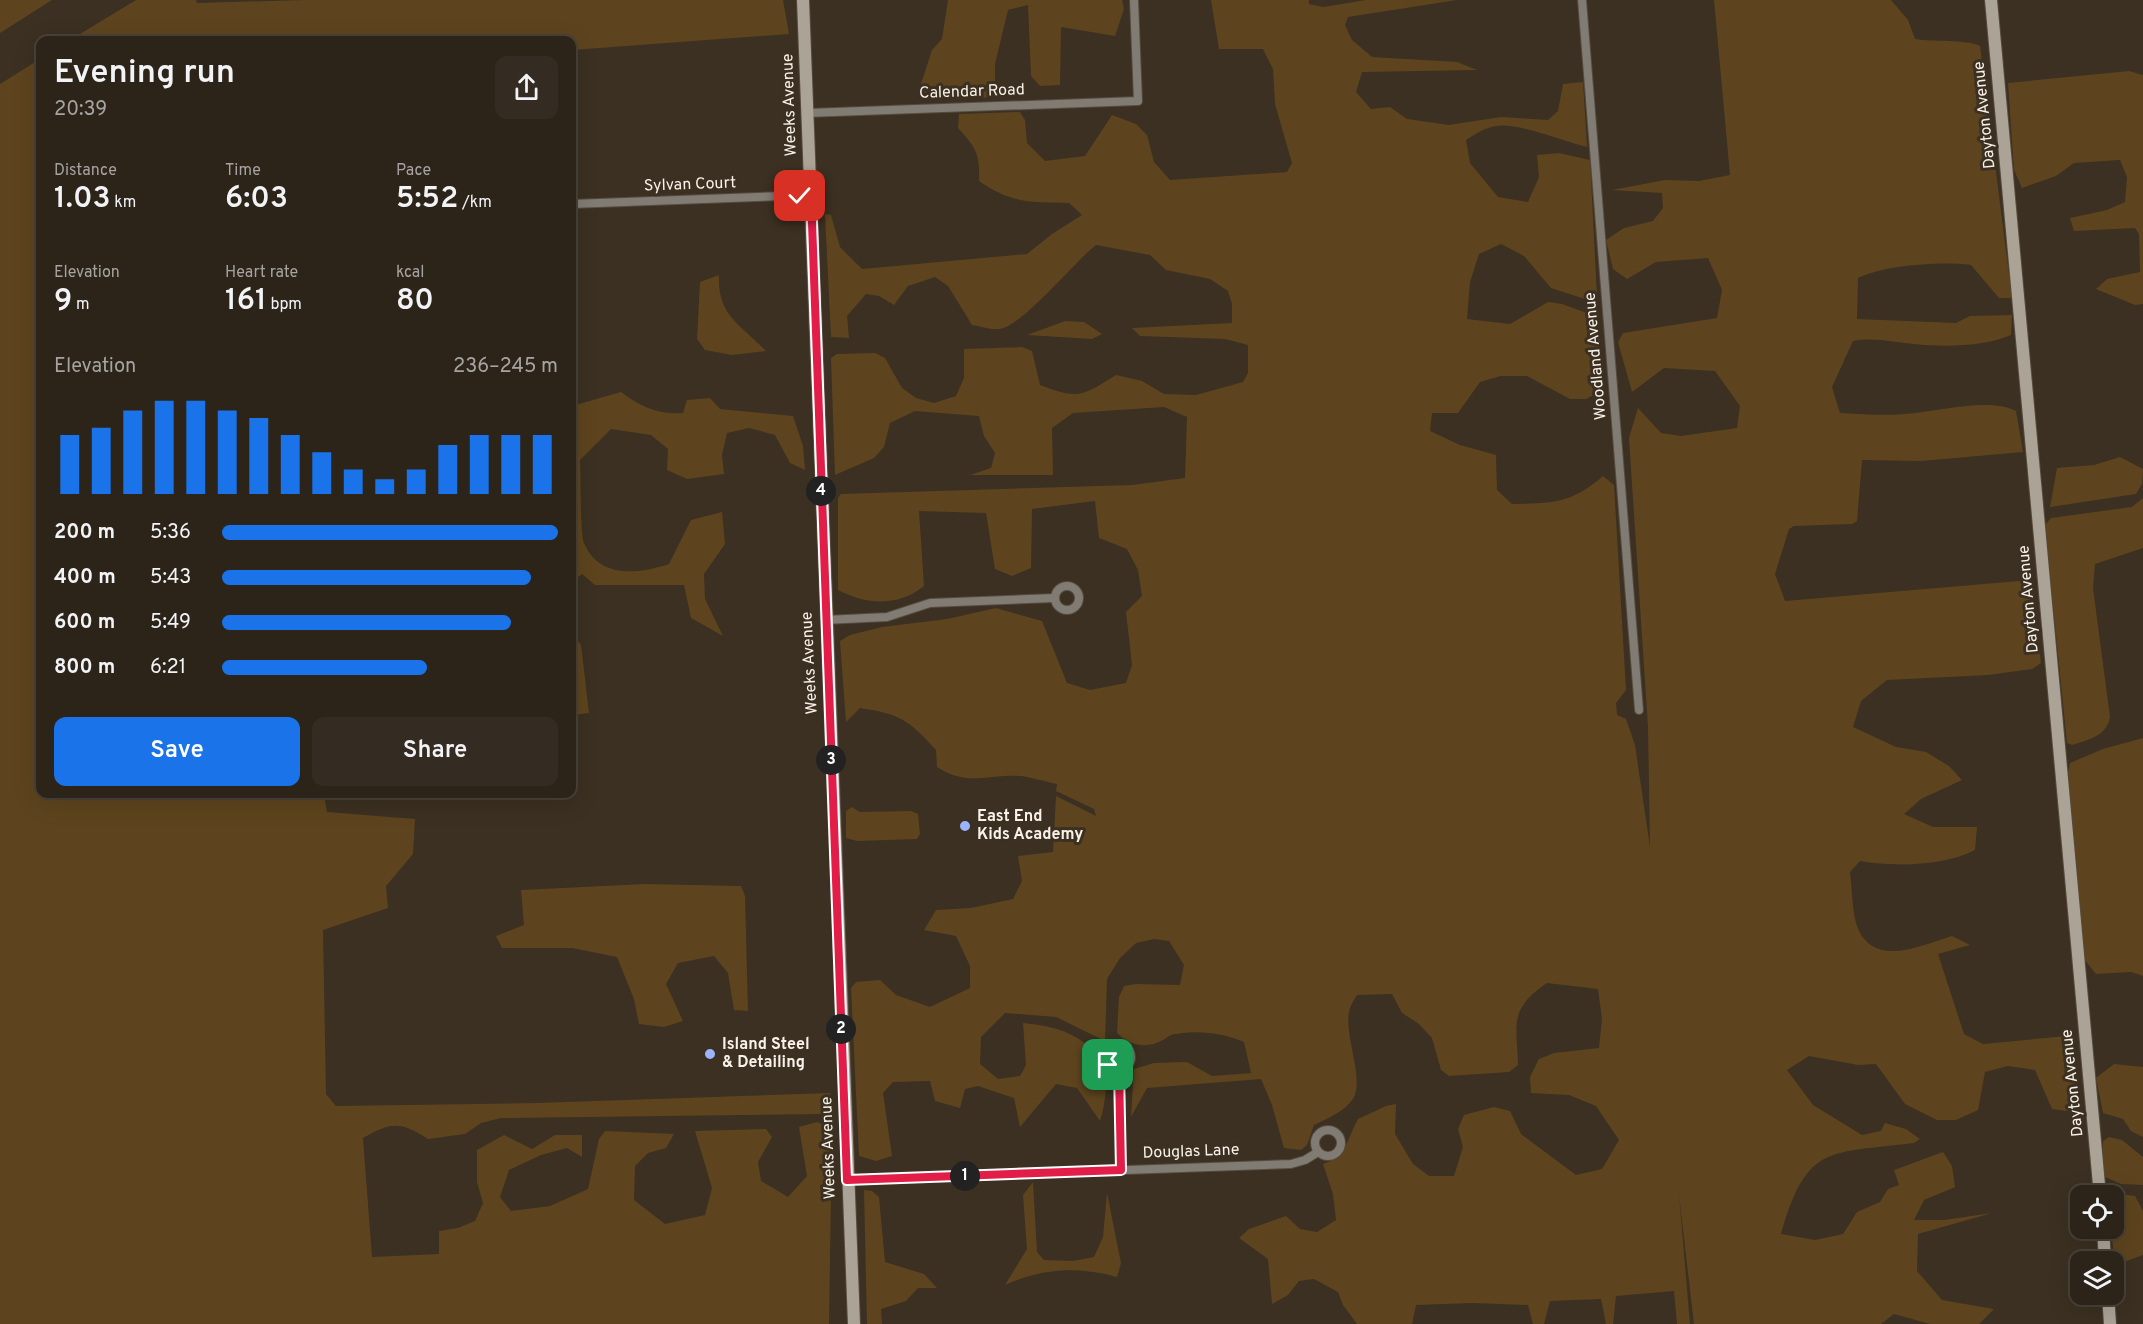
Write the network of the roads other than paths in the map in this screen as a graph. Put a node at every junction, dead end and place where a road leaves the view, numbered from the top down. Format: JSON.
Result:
{"nodes":[{"id":1,"x":803,"y":0,"type":"edge"},
{"id":2,"x":1134,"y":0,"type":"edge"},
{"id":3,"x":1582,"y":0,"type":"edge"},
{"id":4,"x":1991,"y":0,"type":"edge"},
{"id":5,"x":807,"y":113,"type":"junction"},
{"id":6,"x":811,"y":195,"type":"junction"},
{"id":7,"x":576,"y":204,"type":"edge"},
{"id":8,"x":1054,"y":598,"type":"dead end"},
{"id":9,"x":825,"y":620,"type":"junction"},
{"id":10,"x":1639,"y":710,"type":"dead end"},
{"id":11,"x":1119,"y":1070,"type":"dead end"},
{"id":12,"x":1318,"y":1152,"type":"dead end"},
{"id":13,"x":1121,"y":1170,"type":"junction"},
{"id":14,"x":847,"y":1180,"type":"junction"},
{"id":15,"x":2099,"y":1185,"type":"edge"},
{"id":16,"x":2109,"y":1305,"type":"edge"},
{"id":17,"x":854,"y":1324,"type":"edge"},
{"id":18,"x":2110,"y":1324,"type":"edge"}],
"edges":[{"from":1,"to":5,"type":"street","name":"Weeks Avenue"},
{"from":2,"to":5,"type":"street","name":"Calendar Road"},
{"from":3,"to":10,"type":"street","name":"Woodland Avenue"},
{"from":4,"to":15,"type":"street","name":"Dayton Avenue"},
{"from":5,"to":6,"type":"street","name":"Weeks Avenue"},
{"from":6,"to":7,"type":"street","name":"Sylvan Court"},
{"from":6,"to":9,"type":"street","name":"Weeks Avenue"},
{"from":8,"to":9,"type":"street"},
{"from":9,"to":14,"type":"street","name":"Weeks Avenue"},
{"from":11,"to":13,"type":"street"},
{"from":12,"to":13,"type":"street","name":"Douglas Lane"},
{"from":13,"to":14,"type":"street","name":"Douglas Lane"},
{"from":14,"to":17,"type":"street","name":"Weeks Avenue"},
{"from":16,"to":18,"type":"street"}]}
